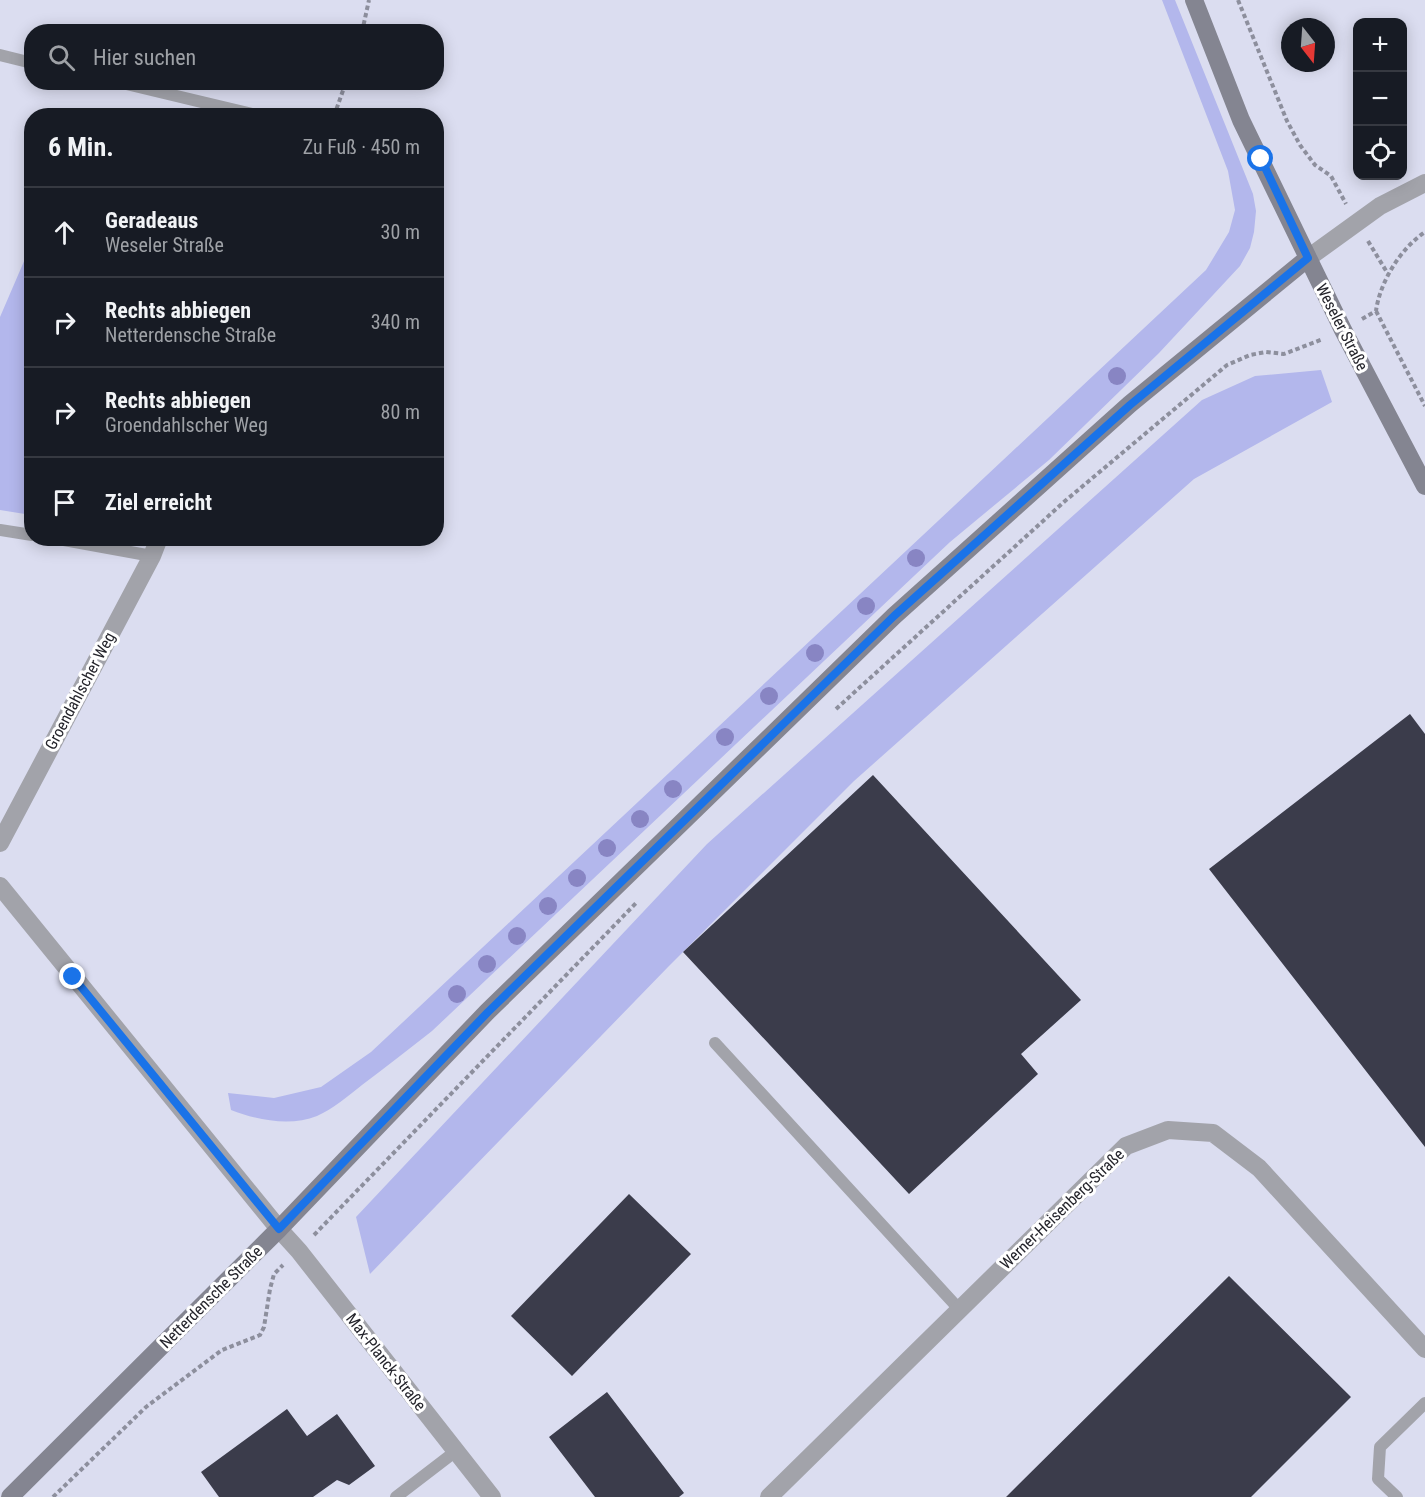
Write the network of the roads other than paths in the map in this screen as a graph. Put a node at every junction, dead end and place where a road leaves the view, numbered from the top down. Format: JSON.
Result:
{"nodes":[{"id":1,"x":1194,"y":0,"type":"edge"},
{"id":2,"x":0,"y":56,"type":"edge"},
{"id":3,"x":24,"y":61,"type":"edge"},
{"id":4,"x":151,"y":90,"type":"edge"},
{"id":5,"x":226,"y":108,"type":"edge"},
{"id":6,"x":1425,"y":183,"type":"edge"},
{"id":7,"x":1308,"y":258,"type":"junction"},
{"id":8,"x":1425,"y":486,"type":"edge"},
{"id":9,"x":0,"y":530,"type":"edge"},
{"id":10,"x":24,"y":534,"type":"edge"},
{"id":11,"x":96,"y":546,"type":"edge"},
{"id":12,"x":156,"y":546,"type":"edge"},
{"id":13,"x":152,"y":556,"type":"junction"},
{"id":14,"x":0,"y":843,"type":"edge"},
{"id":15,"x":0,"y":886,"type":"edge"},
{"id":16,"x":715,"y":1042,"type":"dead end"},
{"id":17,"x":279,"y":1229,"type":"junction"},
{"id":18,"x":959,"y":1310,"type":"junction"},
{"id":19,"x":1425,"y":1349,"type":"edge"},
{"id":20,"x":1425,"y":1403,"type":"edge"},
{"id":21,"x":456,"y":1451,"type":"junction"},
{"id":22,"x":10,"y":1497,"type":"edge"},
{"id":23,"x":396,"y":1497,"type":"edge"},
{"id":24,"x":492,"y":1497,"type":"edge"},
{"id":25,"x":770,"y":1497,"type":"edge"},
{"id":26,"x":1397,"y":1497,"type":"edge"}],
"edges":[{"from":1,"to":7,"type":"main road","name":"Weseler Straße"},
{"from":2,"to":3,"type":"lane"},
{"from":4,"to":5,"type":"lane"},
{"from":6,"to":7,"type":"street","name":"Netterdensche Straße"},
{"from":7,"to":8,"type":"main road","name":"Weseler Straße"},
{"from":7,"to":17,"type":"main road","name":"Netterdensche Straße"},
{"from":9,"to":10,"type":"lane"},
{"from":11,"to":13,"type":"lane"},
{"from":12,"to":13,"type":"street","name":"Groendahlscher Weg"},
{"from":13,"to":14,"type":"street","name":"Groendahlscher Weg"},
{"from":15,"to":17,"type":"street"},
{"from":16,"to":18,"type":"lane"},
{"from":17,"to":21,"type":"street","name":"Max-Planck-Straße"},
{"from":17,"to":22,"type":"main road","name":"Netterdensche Straße"},
{"from":18,"to":19,"type":"street","name":"Werner-Heisenberg-Straße"},
{"from":18,"to":25,"type":"street","name":"Werner-Heisenberg-Straße"},
{"from":20,"to":26,"type":"lane"},
{"from":21,"to":23,"type":"lane"},
{"from":21,"to":24,"type":"street","name":"Max-Planck-Straße"}]}
